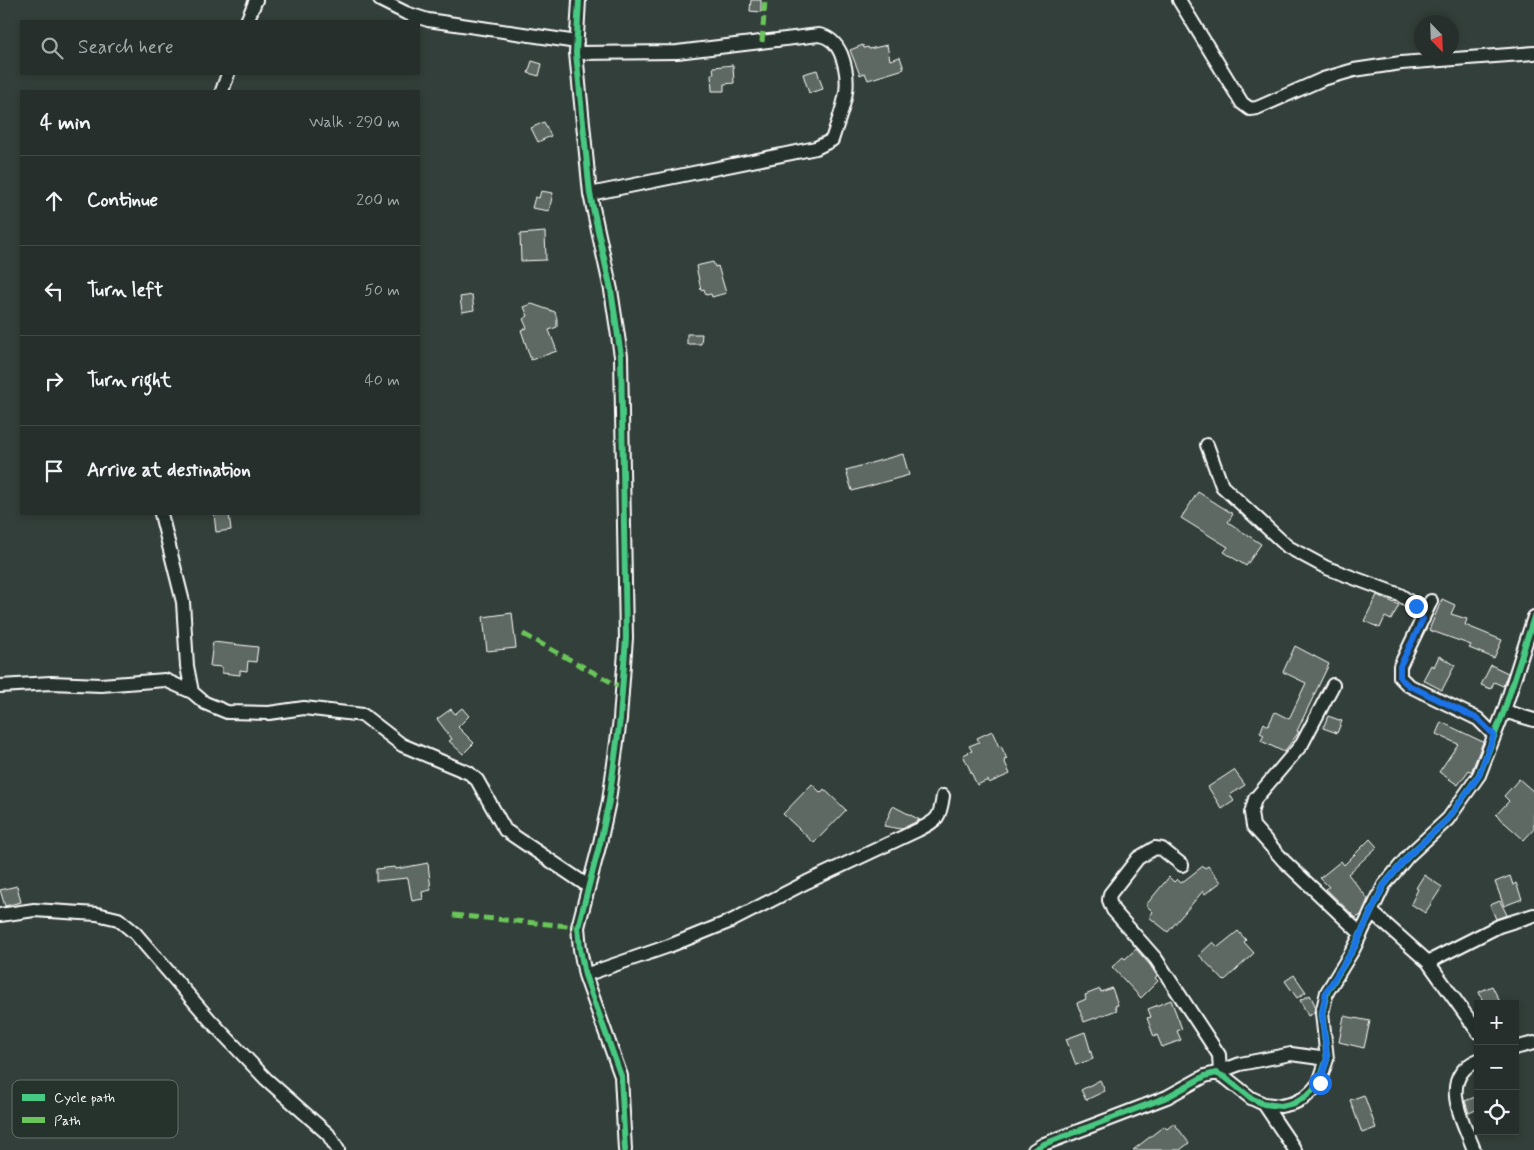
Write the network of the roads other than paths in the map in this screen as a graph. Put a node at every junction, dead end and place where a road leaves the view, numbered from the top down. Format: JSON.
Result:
{"nodes":[{"id":1,"x":256,"y":0,"type":"edge"},
{"id":2,"x":380,"y":0,"type":"edge"},
{"id":3,"x":579,"y":0,"type":"edge"},
{"id":4,"x":1179,"y":0,"type":"edge"},
{"id":5,"x":246,"y":20,"type":"edge"},
{"id":6,"x":577,"y":47,"type":"junction"},
{"id":7,"x":1534,"y":53,"type":"edge"},
{"id":8,"x":228,"y":75,"type":"edge"},
{"id":9,"x":222,"y":90,"type":"edge"},
{"id":10,"x":590,"y":194,"type":"junction"},
{"id":11,"x":1207,"y":445,"type":"dead end"},
{"id":12,"x":161,"y":515,"type":"edge"},
{"id":13,"x":1431,"y":601,"type":"dead end"},
{"id":14,"x":1534,"y":618,"type":"edge"},
{"id":15,"x":1423,"y":619,"type":"junction"},
{"id":16,"x":1333,"y":685,"type":"dead end"},
{"id":17,"x":0,"y":686,"type":"edge"},
{"id":18,"x":192,"y":692,"type":"junction"},
{"id":19,"x":1504,"y":711,"type":"junction"},
{"id":20,"x":1534,"y":720,"type":"edge"},
{"id":21,"x":1494,"y":735,"type":"junction"},
{"id":22,"x":943,"y":796,"type":"dead end"},
{"id":23,"x":1182,"y":866,"type":"dead end"},
{"id":24,"x":588,"y":886,"type":"junction"},
{"id":25,"x":1372,"y":912,"type":"junction"},
{"id":26,"x":0,"y":915,"type":"edge"},
{"id":27,"x":1534,"y":915,"type":"edge"},
{"id":28,"x":1360,"y":934,"type":"junction"},
{"id":29,"x":1428,"y":962,"type":"junction"},
{"id":30,"x":585,"y":975,"type":"junction"},
{"id":31,"x":1474,"y":1026,"type":"edge"},
{"id":32,"x":1534,"y":1043,"type":"edge"},
{"id":33,"x":1519,"y":1047,"type":"edge"},
{"id":34,"x":1327,"y":1059,"type":"junction"},
{"id":35,"x":1474,"y":1063,"type":"edge"},
{"id":36,"x":1218,"y":1072,"type":"junction"},
{"id":37,"x":1264,"y":1104,"type":"junction"},
{"id":38,"x":338,"y":1150,"type":"edge"},
{"id":39,"x":625,"y":1150,"type":"edge"},
{"id":40,"x":1034,"y":1150,"type":"edge"},
{"id":41,"x":1295,"y":1150,"type":"edge"},
{"id":42,"x":1474,"y":1150,"type":"edge"}],
"edges":[{"from":1,"to":5,"type":"street"},
{"from":2,"to":6,"type":"street"},
{"from":3,"to":6,"type":"street"},
{"from":4,"to":7,"type":"street"},
{"from":6,"to":10,"type":"street"},
{"from":6,"to":10,"type":"street"},
{"from":8,"to":9,"type":"street"},
{"from":10,"to":24,"type":"street"},
{"from":11,"to":15,"type":"street"},
{"from":12,"to":18,"type":"street"},
{"from":13,"to":15,"type":"street"},
{"from":14,"to":19,"type":"street"},
{"from":15,"to":21,"type":"street"},
{"from":16,"to":28,"type":"street"},
{"from":17,"to":18,"type":"street"},
{"from":18,"to":24,"type":"street"},
{"from":19,"to":20,"type":"street"},
{"from":19,"to":21,"type":"street"},
{"from":21,"to":25,"type":"street"},
{"from":22,"to":30,"type":"street"},
{"from":23,"to":36,"type":"street"},
{"from":24,"to":30,"type":"street"},
{"from":25,"to":28,"type":"street"},
{"from":25,"to":29,"type":"street"},
{"from":26,"to":38,"type":"street"},
{"from":27,"to":29,"type":"street"},
{"from":28,"to":34,"type":"street"},
{"from":29,"to":31,"type":"street"},
{"from":30,"to":39,"type":"street"},
{"from":32,"to":33,"type":"street"},
{"from":34,"to":36,"type":"street"},
{"from":34,"to":37,"type":"street"},
{"from":35,"to":42,"type":"street"},
{"from":36,"to":37,"type":"street"},
{"from":36,"to":40,"type":"street"},
{"from":37,"to":41,"type":"street"}]}
